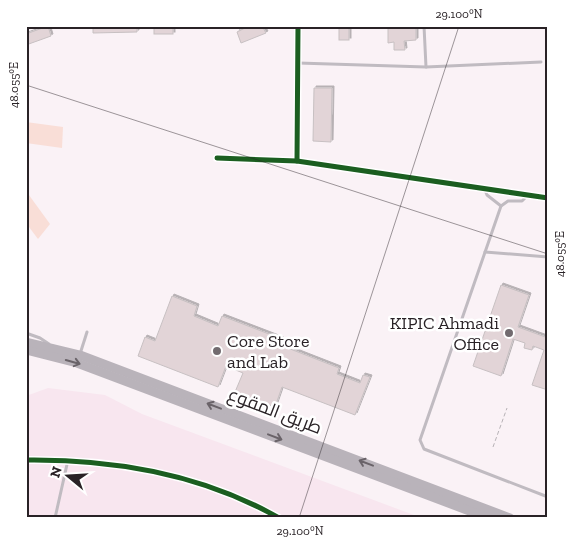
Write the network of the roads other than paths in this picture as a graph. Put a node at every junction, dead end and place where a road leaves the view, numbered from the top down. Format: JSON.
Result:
{"nodes":[{"id":1,"x":298,"y":26,"type":"edge"},
{"id":2,"x":424,"y":26,"type":"edge"},
{"id":3,"x":541,"y":62,"type":"dead end"},
{"id":4,"x":298,"y":64,"type":"junction"},
{"id":5,"x":426,"y":67,"type":"junction"},
{"id":6,"x":217,"y":158,"type":"dead end"},
{"id":7,"x":297,"y":160,"type":"junction"},
{"id":8,"x":484,"y":189,"type":"junction"},
{"id":9,"x":528,"y":195,"type":"junction"},
{"id":10,"x":548,"y":198,"type":"edge"},
{"id":11,"x":501,"y":206,"type":"junction"},
{"id":12,"x":485,"y":252,"type":"junction"},
{"id":13,"x":548,"y":257,"type":"edge"},
{"id":14,"x":87,"y":332,"type":"dead end"},
{"id":15,"x":26,"y":333,"type":"edge"},
{"id":16,"x":26,"y":342,"type":"edge"},
{"id":17,"x":52,"y":347,"type":"junction"},
{"id":18,"x":26,"y":350,"type":"edge"},
{"id":19,"x":80,"y":355,"type":"junction"},
{"id":20,"x":68,"y":459,"type":"junction"},
{"id":21,"x":26,"y":460,"type":"edge"},
{"id":22,"x":548,"y":497,"type":"edge"},
{"id":23,"x":55,"y":518,"type":"edge"},
{"id":24,"x":279,"y":518,"type":"edge"},
{"id":25,"x":488,"y":518,"type":"edge"},
{"id":26,"x":510,"y":518,"type":"edge"}],
"edges":[{"from":1,"to":4,"type":"street"},
{"from":2,"to":5,"type":"lane"},
{"from":3,"to":5,"type":"lane"},
{"from":4,"to":5,"type":"lane"},
{"from":4,"to":7,"type":"street"},
{"from":6,"to":7,"type":"street"},
{"from":7,"to":8,"type":"street"},
{"from":8,"to":9,"type":"street"},
{"from":8,"to":11,"type":"lane"},
{"from":9,"to":10,"type":"street"},
{"from":9,"to":11,"type":"lane"},
{"from":11,"to":12,"type":"lane"},
{"from":12,"to":13,"type":"lane"},
{"from":12,"to":22,"type":"lane"},
{"from":14,"to":19,"type":"lane"},
{"from":15,"to":17,"type":"lane"},
{"from":16,"to":17,"type":"main road","name":"طريق المقوع"},
{"from":17,"to":19,"type":"main road","name":"طريق المقوع"},
{"from":18,"to":25,"type":"main road","name":"طريق المقوع","one_way":true},
{"from":26,"to":19,"type":"main road","name":"طريق المقوع","one_way":true},
{"from":20,"to":21,"type":"street"},
{"from":20,"to":23,"type":"lane"},
{"from":20,"to":24,"type":"street"}]}
